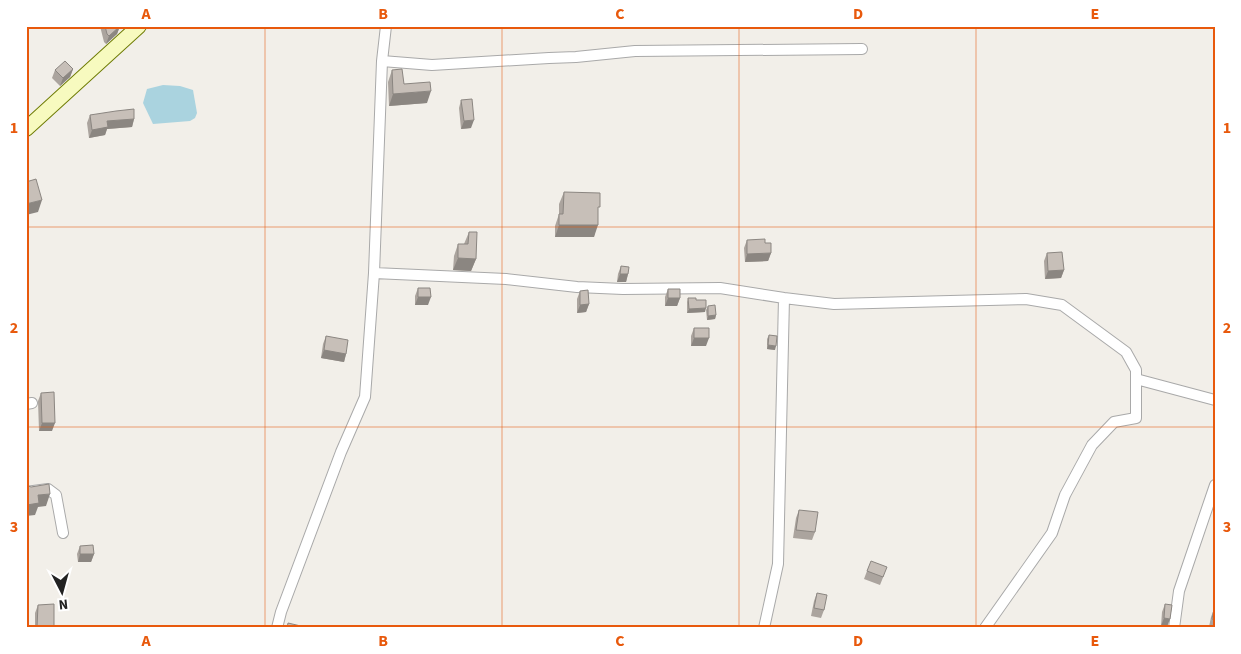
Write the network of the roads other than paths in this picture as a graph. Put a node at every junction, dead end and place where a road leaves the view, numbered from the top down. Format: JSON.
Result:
{"nodes":[{"id":1,"x":139,"y":26,"type":"edge"},
{"id":2,"x":386,"y":26,"type":"edge"},
{"id":3,"x":862,"y":49,"type":"dead end"},
{"id":4,"x":382,"y":61,"type":"junction"},
{"id":5,"x":26,"y":130,"type":"edge"},
{"id":6,"x":374,"y":272,"type":"junction"},
{"id":7,"x":784,"y":298,"type":"junction"},
{"id":8,"x":1136,"y":379,"type":"junction"},
{"id":9,"x":1215,"y":400,"type":"edge"},
{"id":10,"x":1215,"y":486,"type":"edge"},
{"id":11,"x":26,"y":492,"type":"edge"},
{"id":12,"x":63,"y":533,"type":"dead end"},
{"id":13,"x":277,"y":628,"type":"edge"},
{"id":14,"x":764,"y":628,"type":"edge"},
{"id":15,"x":984,"y":628,"type":"edge"},
{"id":16,"x":1174,"y":628,"type":"edge"}],
"edges":[{"from":1,"to":5,"type":"main road"},
{"from":2,"to":4,"type":"street"},
{"from":3,"to":4,"type":"street"},
{"from":4,"to":6,"type":"street"},
{"from":6,"to":7,"type":"street"},
{"from":6,"to":13,"type":"street"},
{"from":7,"to":8,"type":"street"},
{"from":7,"to":14,"type":"street"},
{"from":8,"to":9,"type":"street"},
{"from":8,"to":15,"type":"street"},
{"from":10,"to":16,"type":"street"},
{"from":11,"to":12,"type":"street"}]}
